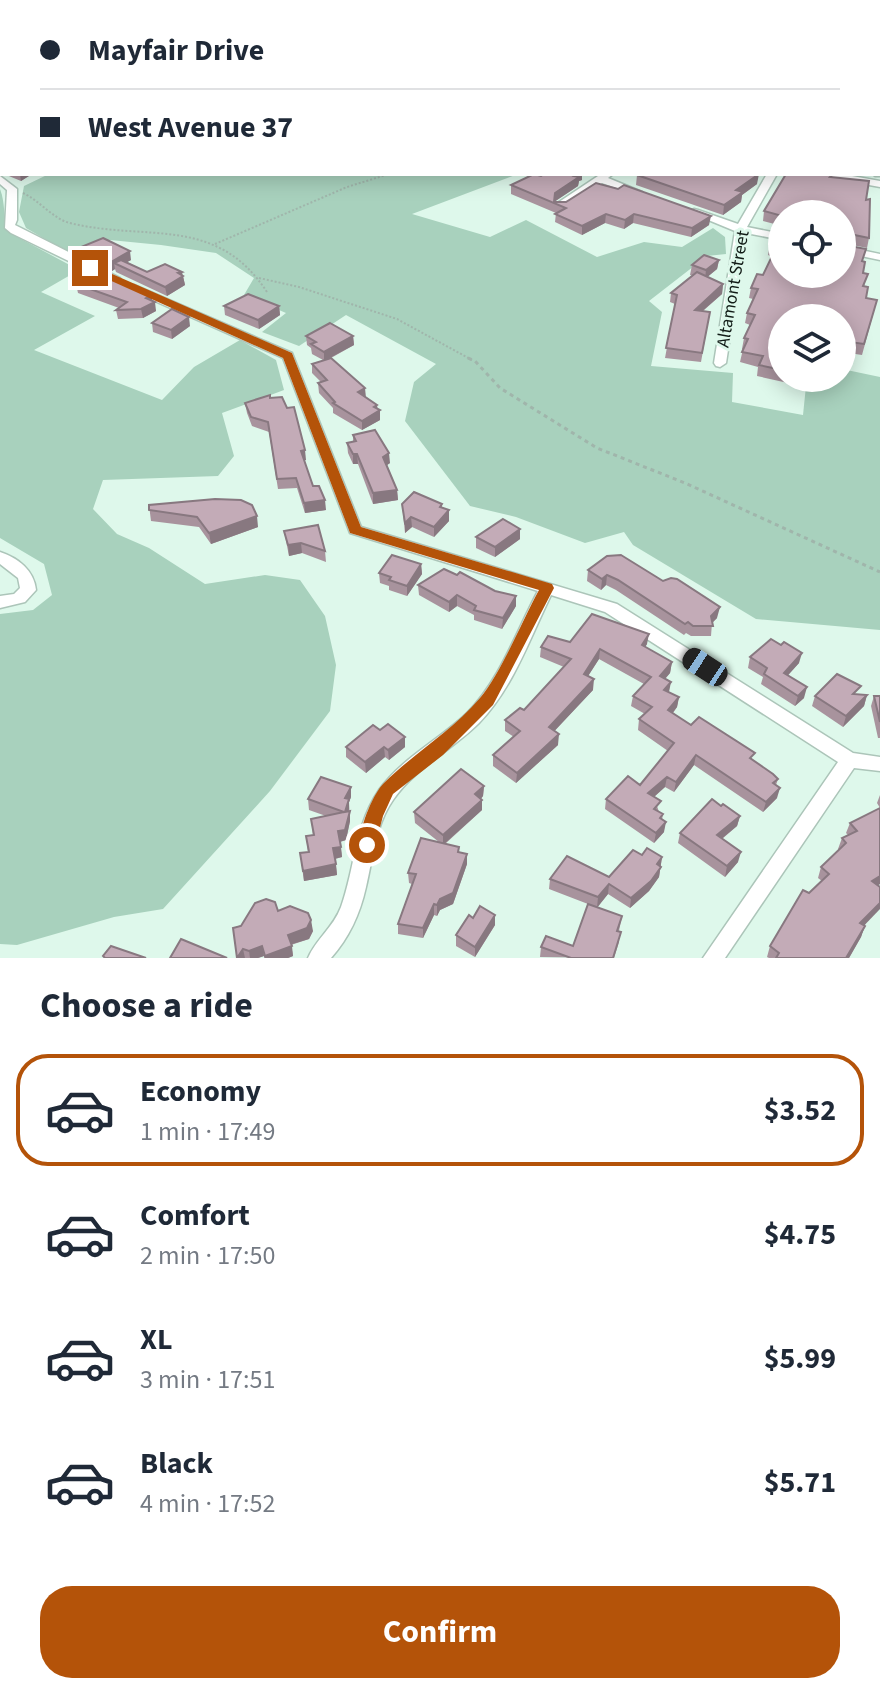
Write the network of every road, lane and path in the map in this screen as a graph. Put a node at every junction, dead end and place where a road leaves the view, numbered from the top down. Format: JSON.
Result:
{"nodes":[{"id":1,"x":383,"y":176,"type":"edge"},
{"id":2,"x":605,"y":176,"type":"edge"},
{"id":3,"x":771,"y":176,"type":"edge"},
{"id":4,"x":6,"y":184,"type":"edge"},
{"id":5,"x":655,"y":199,"type":"edge"},
{"id":6,"x":560,"y":206,"type":"edge"},
{"id":7,"x":683,"y":208,"type":"edge"},
{"id":8,"x":741,"y":229,"type":"junction"},
{"id":9,"x":768,"y":234,"type":"edge"},
{"id":10,"x":213,"y":245,"type":"junction"},
{"id":11,"x":856,"y":252,"type":"edge"},
{"id":12,"x":880,"y":257,"type":"edge"},
{"id":13,"x":259,"y":278,"type":"junction"},
{"id":14,"x":267,"y":292,"type":"dead end"},
{"id":15,"x":720,"y":363,"type":"dead end"},
{"id":16,"x":0,"y":557,"type":"edge"},
{"id":17,"x":880,"y":572,"type":"edge"},
{"id":18,"x":547,"y":588,"type":"junction"},
{"id":19,"x":0,"y":602,"type":"edge"},
{"id":20,"x":849,"y":760,"type":"junction"},
{"id":21,"x":880,"y":764,"type":"edge"},
{"id":22,"x":318,"y":958,"type":"edge"},
{"id":23,"x":713,"y":958,"type":"edge"}],
"edges":[{"from":1,"to":10,"type":"path"},
{"from":2,"to":5,"type":"street"},
{"from":2,"to":6,"type":"street"},
{"from":3,"to":8,"type":"street","name":"Altamont Street"},
{"from":4,"to":10,"type":"path"},
{"from":4,"to":18,"type":"street"},
{"from":7,"to":8,"type":"street"},
{"from":8,"to":9,"type":"street"},
{"from":8,"to":15,"type":"street","name":"Altamont Street"},
{"from":10,"to":13,"type":"path"},
{"from":11,"to":12,"type":"street"},
{"from":13,"to":14,"type":"path"},
{"from":13,"to":17,"type":"path"},
{"from":16,"to":19,"type":"street"},
{"from":18,"to":20,"type":"street"},
{"from":18,"to":22,"type":"street"},
{"from":20,"to":21,"type":"street"},
{"from":20,"to":23,"type":"street"}]}
